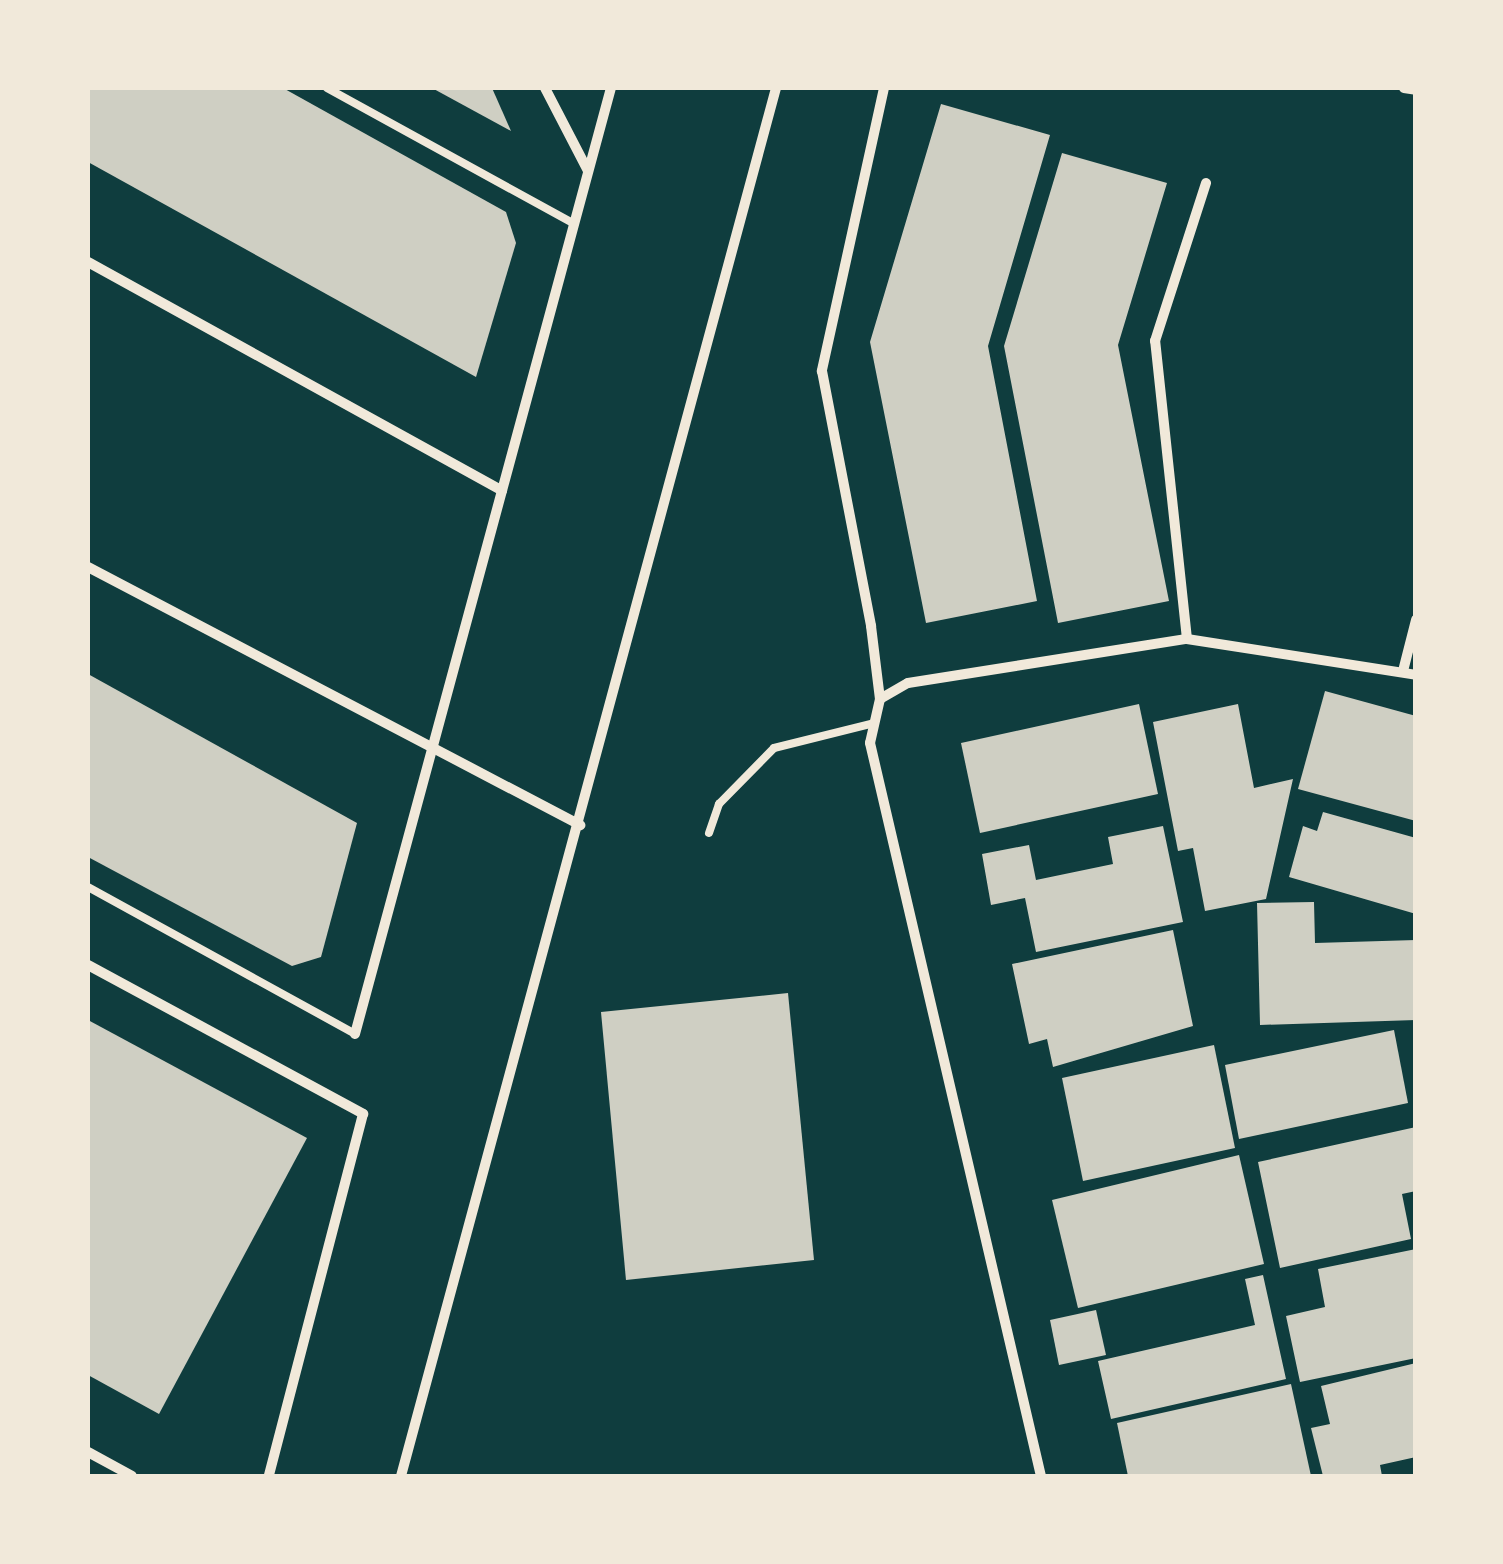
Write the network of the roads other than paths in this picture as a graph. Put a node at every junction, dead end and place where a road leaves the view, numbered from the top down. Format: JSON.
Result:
{"nodes":[{"id":1,"x":327,"y":88,"type":"edge"},
{"id":2,"x":545,"y":88,"type":"edge"},
{"id":3,"x":611,"y":88,"type":"edge"},
{"id":4,"x":776,"y":88,"type":"edge"},
{"id":5,"x":884,"y":88,"type":"edge"},
{"id":6,"x":1404,"y":88,"type":"edge"},
{"id":7,"x":1416,"y":90,"type":"edge"},
{"id":8,"x":589,"y":172,"type":"junction"},
{"id":9,"x":1206,"y":183,"type":"dead end"},
{"id":10,"x":574,"y":224,"type":"junction"},
{"id":11,"x":88,"y":262,"type":"edge"},
{"id":12,"x":502,"y":491,"type":"junction"},
{"id":13,"x":88,"y":567,"type":"edge"},
{"id":14,"x":1416,"y":620,"type":"edge"},
{"id":15,"x":1186,"y":640,"type":"junction"},
{"id":16,"x":1403,"y":671,"type":"junction"},
{"id":17,"x":1416,"y":675,"type":"edge"},
{"id":18,"x":880,"y":699,"type":"junction"},
{"id":19,"x":874,"y":723,"type":"junction"},
{"id":20,"x":431,"y":754,"type":"junction"},
{"id":21,"x":580,"y":825,"type":"junction"},
{"id":22,"x":710,"y":833,"type":"dead end"},
{"id":23,"x":88,"y":888,"type":"edge"},
{"id":24,"x":88,"y":965,"type":"edge"},
{"id":25,"x":355,"y":1034,"type":"joint"},
{"id":26,"x":88,"y":1452,"type":"edge"},
{"id":27,"x":132,"y":1476,"type":"edge"},
{"id":28,"x":268,"y":1476,"type":"edge"},
{"id":29,"x":401,"y":1476,"type":"edge"},
{"id":30,"x":1041,"y":1476,"type":"edge"}],
"edges":[{"from":1,"to":10,"type":"lane"},
{"from":2,"to":8,"type":"street"},
{"from":3,"to":8,"type":"street"},
{"from":4,"to":21,"type":"street"},
{"from":5,"to":18,"type":"street"},
{"from":6,"to":7,"type":"street"},
{"from":8,"to":10,"type":"street"},
{"from":9,"to":15,"type":"street"},
{"from":10,"to":12,"type":"street"},
{"from":11,"to":12,"type":"street"},
{"from":12,"to":20,"type":"street"},
{"from":13,"to":20,"type":"street"},
{"from":14,"to":16,"type":"street"},
{"from":15,"to":16,"type":"street"},
{"from":15,"to":18,"type":"street"},
{"from":16,"to":17,"type":"street"},
{"from":18,"to":19,"type":"street"},
{"from":19,"to":22,"type":"lane"},
{"from":19,"to":30,"type":"street"},
{"from":20,"to":21,"type":"street"},
{"from":20,"to":25,"type":"street"},
{"from":21,"to":29,"type":"street"},
{"from":23,"to":25,"type":"lane"},
{"from":24,"to":28,"type":"street"},
{"from":26,"to":27,"type":"street"}]}
